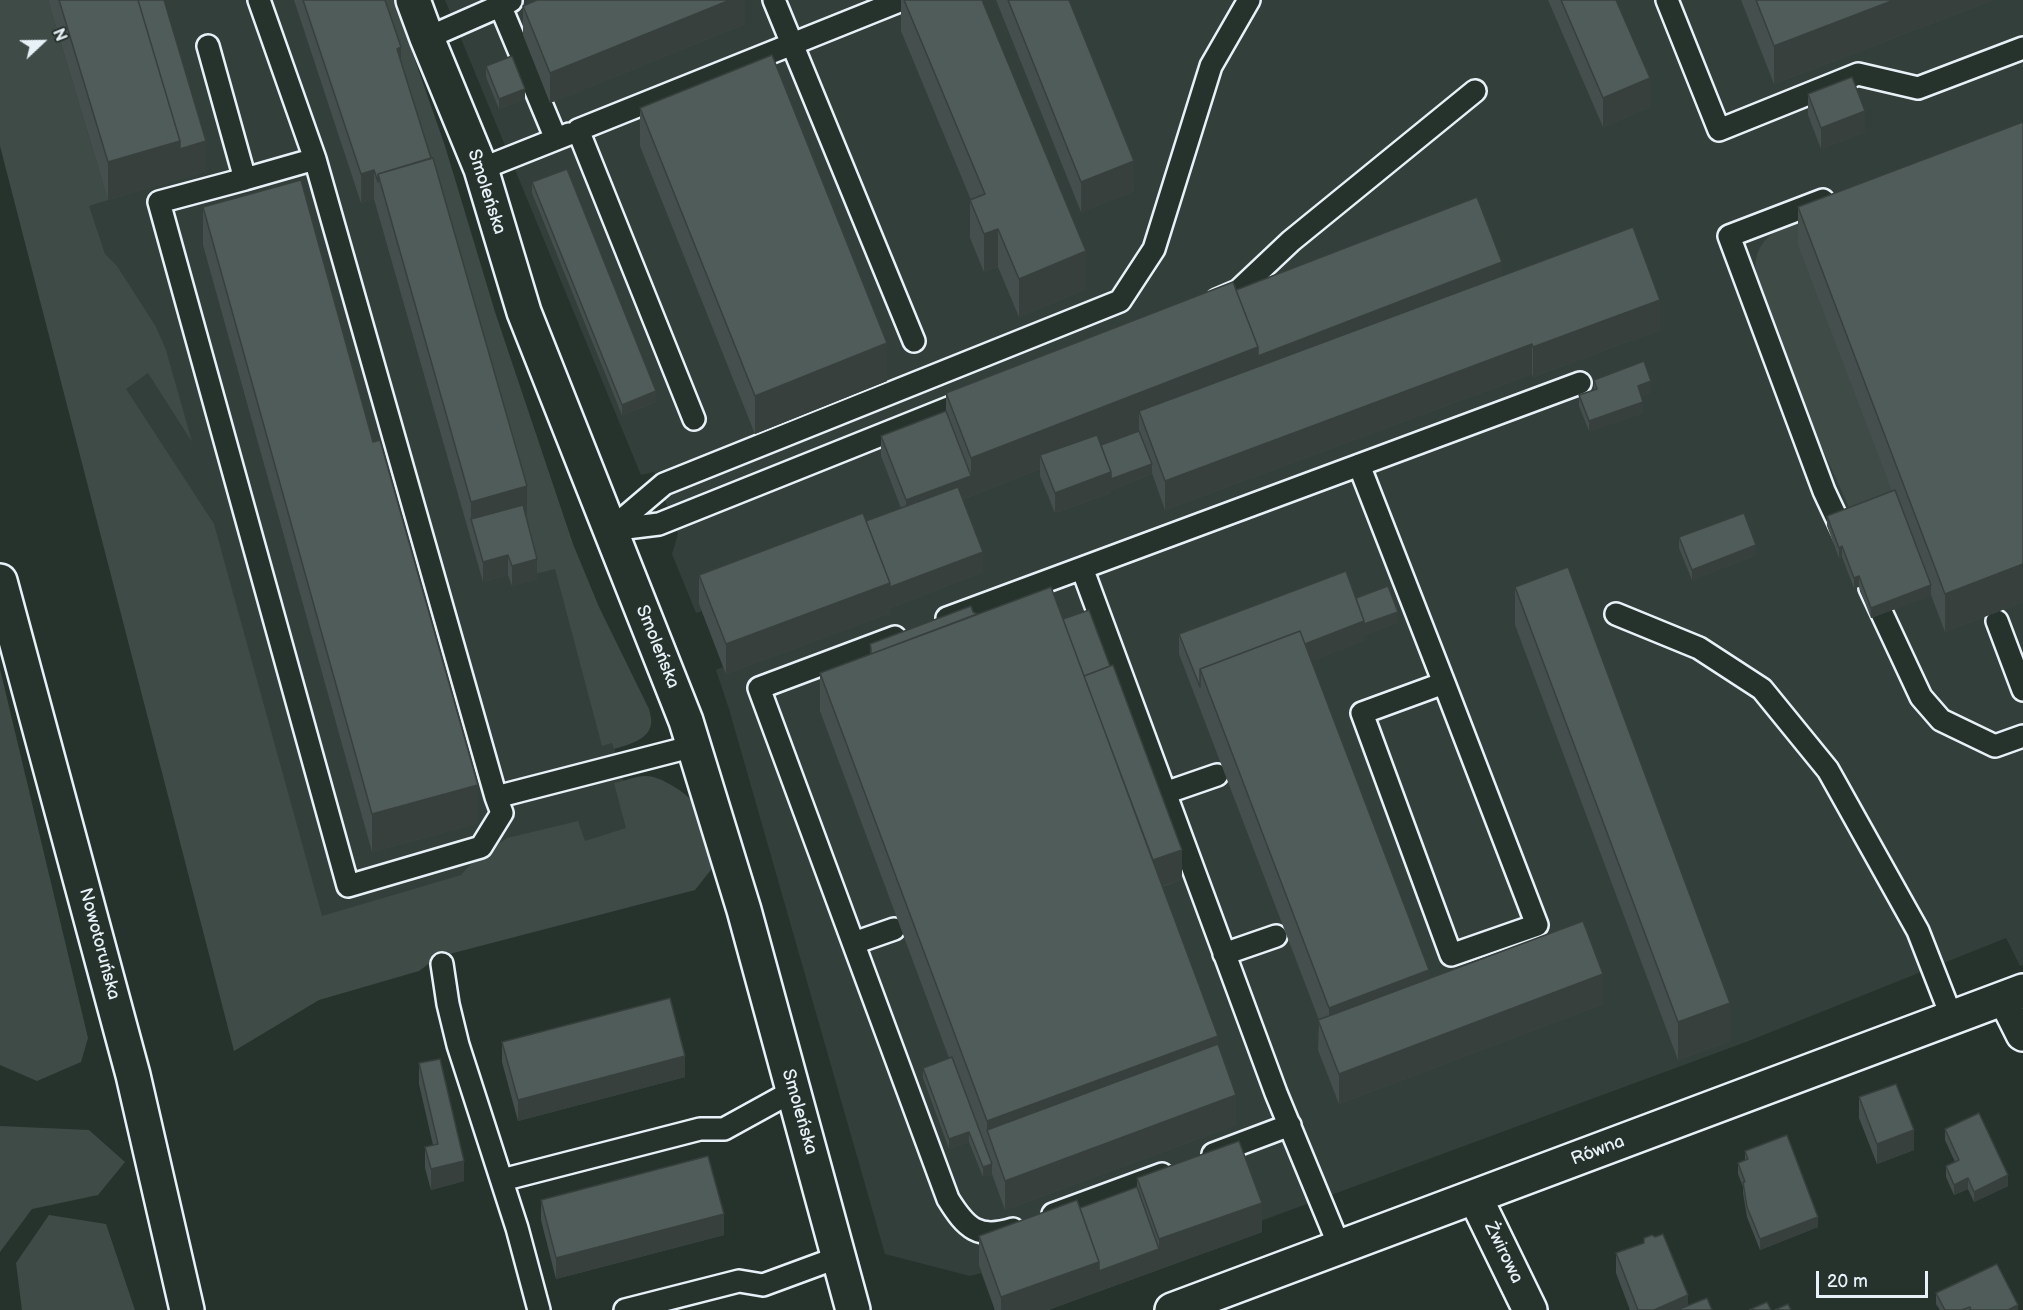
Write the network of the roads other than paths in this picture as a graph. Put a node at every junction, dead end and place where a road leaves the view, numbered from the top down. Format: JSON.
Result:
{"nodes":[{"id":1,"x":259,"y":0,"type":"edge"},
{"id":2,"x":414,"y":0,"type":"edge"},
{"id":3,"x":774,"y":0,"type":"edge"},
{"id":4,"x":902,"y":0,"type":"edge"},
{"id":5,"x":1249,"y":0,"type":"edge"},
{"id":6,"x":1667,"y":0,"type":"edge"},
{"id":7,"x":506,"y":3,"type":"edge"},
{"id":8,"x":427,"y":38,"type":"junction"},
{"id":9,"x":792,"y":44,"type":"junction"},
{"id":10,"x":208,"y":46,"type":"dead end"},
{"id":11,"x":2023,"y":48,"type":"edge"},
{"id":12,"x":1476,"y":91,"type":"dead end"},
{"id":13,"x":578,"y":130,"type":"junction"},
{"id":14,"x":556,"y":140,"type":"junction"},
{"id":15,"x":315,"y":159,"type":"junction"},
{"id":16,"x":481,"y":169,"type":"junction"},
{"id":17,"x":245,"y":179,"type":"junction"},
{"id":18,"x":1838,"y":195,"type":"edge"},
{"id":19,"x":1195,"y":309,"type":"edge"},
{"id":20,"x":915,"y":341,"type":"dead end"},
{"id":21,"x":1580,"y":383,"type":"dead end"},
{"id":22,"x":987,"y":392,"type":"edge"},
{"id":23,"x":694,"y":419,"type":"dead end"},
{"id":24,"x":1359,"y":465,"type":"junction"},
{"id":25,"x":610,"y":530,"type":"junction"},
{"id":26,"x":1082,"y":568,"type":"junction"},
{"id":27,"x":0,"y":581,"type":"edge"},
{"id":28,"x":1616,"y":614,"type":"dead end"},
{"id":29,"x":1997,"y":621,"type":"dead end"},
{"id":30,"x":1444,"y":683,"type":"junction"},
{"id":31,"x":2023,"y":690,"type":"edge"},
{"id":32,"x":2023,"y":736,"type":"edge"},
{"id":33,"x":694,"y":746,"type":"junction"},
{"id":34,"x":1217,"y":775,"type":"dead end"},
{"id":35,"x":1165,"y":793,"type":"junction"},
{"id":36,"x":496,"y":796,"type":"junction"},
{"id":37,"x":894,"y":929,"type":"dead end"},
{"id":38,"x":1276,"y":936,"type":"dead end"},
{"id":39,"x":854,"y":944,"type":"junction"},
{"id":40,"x":1224,"y":954,"type":"junction"},
{"id":41,"x":442,"y":964,"type":"dead end"},
{"id":42,"x":2014,"y":994,"type":"edge"},
{"id":43,"x":1952,"y":1018,"type":"junction"},
{"id":44,"x":2023,"y":1034,"type":"edge"},
{"id":45,"x":793,"y":1091,"type":"junction"},
{"id":46,"x":1290,"y":1125,"type":"junction"},
{"id":47,"x":502,"y":1180,"type":"junction"},
{"id":48,"x":1475,"y":1197,"type":"junction"},
{"id":49,"x":1340,"y":1248,"type":"junction"},
{"id":50,"x":839,"y":1257,"type":"junction"},
{"id":51,"x":187,"y":1310,"type":"edge"},
{"id":52,"x":539,"y":1310,"type":"edge"},
{"id":53,"x":625,"y":1310,"type":"edge"},
{"id":54,"x":853,"y":1310,"type":"edge"},
{"id":55,"x":1172,"y":1310,"type":"edge"},
{"id":56,"x":1530,"y":1310,"type":"edge"}],
"edges":[{"from":1,"to":15,"type":"lane"},
{"from":2,"to":8,"type":"street","name":"Smoleńska"},
{"from":3,"to":9,"type":"lane"},
{"from":4,"to":9,"type":"lane"},
{"from":5,"to":25,"type":"lane"},
{"from":6,"to":11,"type":"lane"},
{"from":7,"to":8,"type":"lane"},
{"from":7,"to":14,"type":"lane"},
{"from":8,"to":16,"type":"street","name":"Smoleńska"},
{"from":9,"to":13,"type":"lane"},
{"from":9,"to":20,"type":"lane"},
{"from":10,"to":17,"type":"lane"},
{"from":12,"to":19,"type":"lane"},
{"from":13,"to":14,"type":"lane"},
{"from":13,"to":23,"type":"lane"},
{"from":14,"to":16,"type":"lane"},
{"from":15,"to":17,"type":"lane"},
{"from":15,"to":36,"type":"lane"},
{"from":16,"to":25,"type":"street","name":"Smoleńska"},
{"from":17,"to":36,"type":"lane"},
{"from":18,"to":32,"type":"lane"},
{"from":21,"to":24,"type":"lane"},
{"from":22,"to":25,"type":"lane"},
{"from":24,"to":26,"type":"lane"},
{"from":24,"to":30,"type":"lane"},
{"from":25,"to":33,"type":"street","name":"Smoleńska"},
{"from":26,"to":35,"type":"lane"},
{"from":26,"to":39,"type":"lane"},
{"from":27,"to":51,"type":"street","name":"Nowotoruńska"},
{"from":28,"to":43,"type":"lane"},
{"from":29,"to":31,"type":"lane"},
{"from":30,"to":30,"type":"lane"},
{"from":33,"to":36,"type":"lane"},
{"from":33,"to":45,"type":"street","name":"Smoleńska"},
{"from":34,"to":35,"type":"lane"},
{"from":35,"to":40,"type":"lane"},
{"from":37,"to":39,"type":"lane"},
{"from":38,"to":40,"type":"lane"},
{"from":39,"to":46,"type":"lane"},
{"from":40,"to":46,"type":"lane"},
{"from":41,"to":47,"type":"lane"},
{"from":42,"to":43,"type":"street","name":"Równa"},
{"from":42,"to":44,"type":"street"},
{"from":43,"to":48,"type":"street","name":"Równa"},
{"from":45,"to":47,"type":"lane"},
{"from":45,"to":50,"type":"street","name":"Smoleńska"},
{"from":46,"to":49,"type":"lane"},
{"from":47,"to":52,"type":"lane"},
{"from":48,"to":49,"type":"street","name":"Równa"},
{"from":48,"to":56,"type":"street","name":"Żwirowa"},
{"from":49,"to":55,"type":"street","name":"Równa"},
{"from":50,"to":53,"type":"lane"},
{"from":50,"to":54,"type":"street","name":"Smoleńska"}]}
